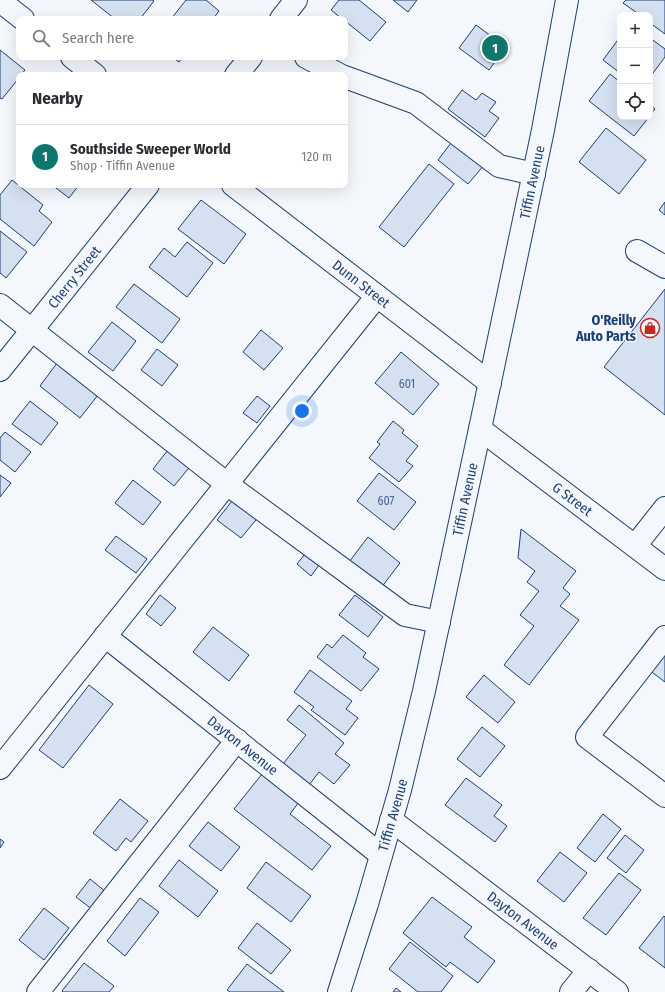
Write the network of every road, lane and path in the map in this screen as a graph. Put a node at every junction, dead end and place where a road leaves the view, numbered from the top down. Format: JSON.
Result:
{"nodes":[{"id":1,"x":296,"y":0,"type":"edge"},
{"id":2,"x":567,"y":0,"type":"edge"},
{"id":3,"x":0,"y":2,"type":"edge"},
{"id":4,"x":19,"y":16,"type":"edge"},
{"id":5,"x":283,"y":16,"type":"edge"},
{"id":6,"x":76,"y":60,"type":"edge"},
{"id":7,"x":248,"y":60,"type":"edge"},
{"id":8,"x":312,"y":60,"type":"edge"},
{"id":9,"x":91,"y":72,"type":"edge"},
{"id":10,"x":238,"y":72,"type":"edge"},
{"id":11,"x":334,"y":72,"type":"edge"},
{"id":12,"x":348,"y":78,"type":"edge"},
{"id":13,"x":534,"y":174,"type":"junction"},
{"id":14,"x":146,"y":188,"type":"edge"},
{"id":15,"x":237,"y":188,"type":"edge"},
{"id":16,"x":637,"y":251,"type":"dead end"},
{"id":17,"x":665,"y":267,"type":"edge"},
{"id":18,"x":377,"y":296,"type":"junction"},
{"id":19,"x":0,"y":305,"type":"edge"},
{"id":20,"x":32,"y":330,"type":"junction"},
{"id":21,"x":0,"y":370,"type":"edge"},
{"id":22,"x":490,"y":383,"type":"junction"},
{"id":23,"x":480,"y":429,"type":"junction"},
{"id":24,"x":227,"y":484,"type":"junction"},
{"id":25,"x":665,"y":508,"type":"edge"},
{"id":26,"x":635,"y":546,"type":"junction"},
{"id":27,"x":665,"y":568,"type":"edge"},
{"id":28,"x":439,"y":622,"type":"junction"},
{"id":29,"x":106,"y":636,"type":"junction"},
{"id":30,"x":665,"y":637,"type":"edge"},
{"id":31,"x":237,"y":740,"type":"junction"},
{"id":32,"x":0,"y":768,"type":"edge"},
{"id":33,"x":665,"y":796,"type":"edge"},
{"id":34,"x":391,"y":820,"type":"junction"},
{"id":35,"x":381,"y":855,"type":"junction"},
{"id":36,"x":589,"y":970,"type":"junction"},
{"id":37,"x":38,"y":992,"type":"edge"},
{"id":38,"x":339,"y":992,"type":"edge"},
{"id":39,"x":571,"y":992,"type":"edge"},
{"id":40,"x":617,"y":992,"type":"edge"}],
"edges":[{"from":1,"to":5,"type":"main road"},
{"from":2,"to":13,"type":"main road","name":"Tiffin Avenue"},
{"from":3,"to":4,"type":"main road"},
{"from":6,"to":9,"type":"main road"},
{"from":7,"to":10,"type":"main road"},
{"from":8,"to":11,"type":"main road"},
{"from":12,"to":13,"type":"main road"},
{"from":13,"to":22,"type":"main road","name":"Tiffin Avenue"},
{"from":14,"to":20,"type":"main road","name":"Cherry Street"},
{"from":15,"to":18,"type":"main road","name":"Dunn Street"},
{"from":16,"to":17,"type":"main road"},
{"from":18,"to":22,"type":"main road","name":"Dunn Street"},
{"from":18,"to":24,"type":"main road"},
{"from":19,"to":20,"type":"main road"},
{"from":20,"to":21,"type":"main road","name":"Cherry Street"},
{"from":20,"to":24,"type":"main road"},
{"from":22,"to":23,"type":"main road","name":"Tiffin Avenue"},
{"from":23,"to":26,"type":"main road","name":"G Street"},
{"from":23,"to":28,"type":"main road","name":"Tiffin Avenue"},
{"from":24,"to":28,"type":"main road"},
{"from":24,"to":29,"type":"main road"},
{"from":25,"to":26,"type":"main road"},
{"from":26,"to":27,"type":"main road","name":"G Street"},
{"from":28,"to":34,"type":"main road","name":"Tiffin Avenue"},
{"from":29,"to":31,"type":"main road","name":"Dayton Avenue"},
{"from":29,"to":32,"type":"main road"},
{"from":30,"to":33,"type":"main road"},
{"from":31,"to":35,"type":"main road","name":"Dayton Avenue"},
{"from":31,"to":37,"type":"main road"},
{"from":34,"to":35,"type":"main road","name":"Tiffin Avenue"},
{"from":34,"to":36,"type":"main road","name":"Dayton Avenue"},
{"from":35,"to":38,"type":"main road","name":"Tiffin Avenue"},
{"from":36,"to":39,"type":"main road"},
{"from":36,"to":40,"type":"main road","name":"Dayton Avenue"}]}
